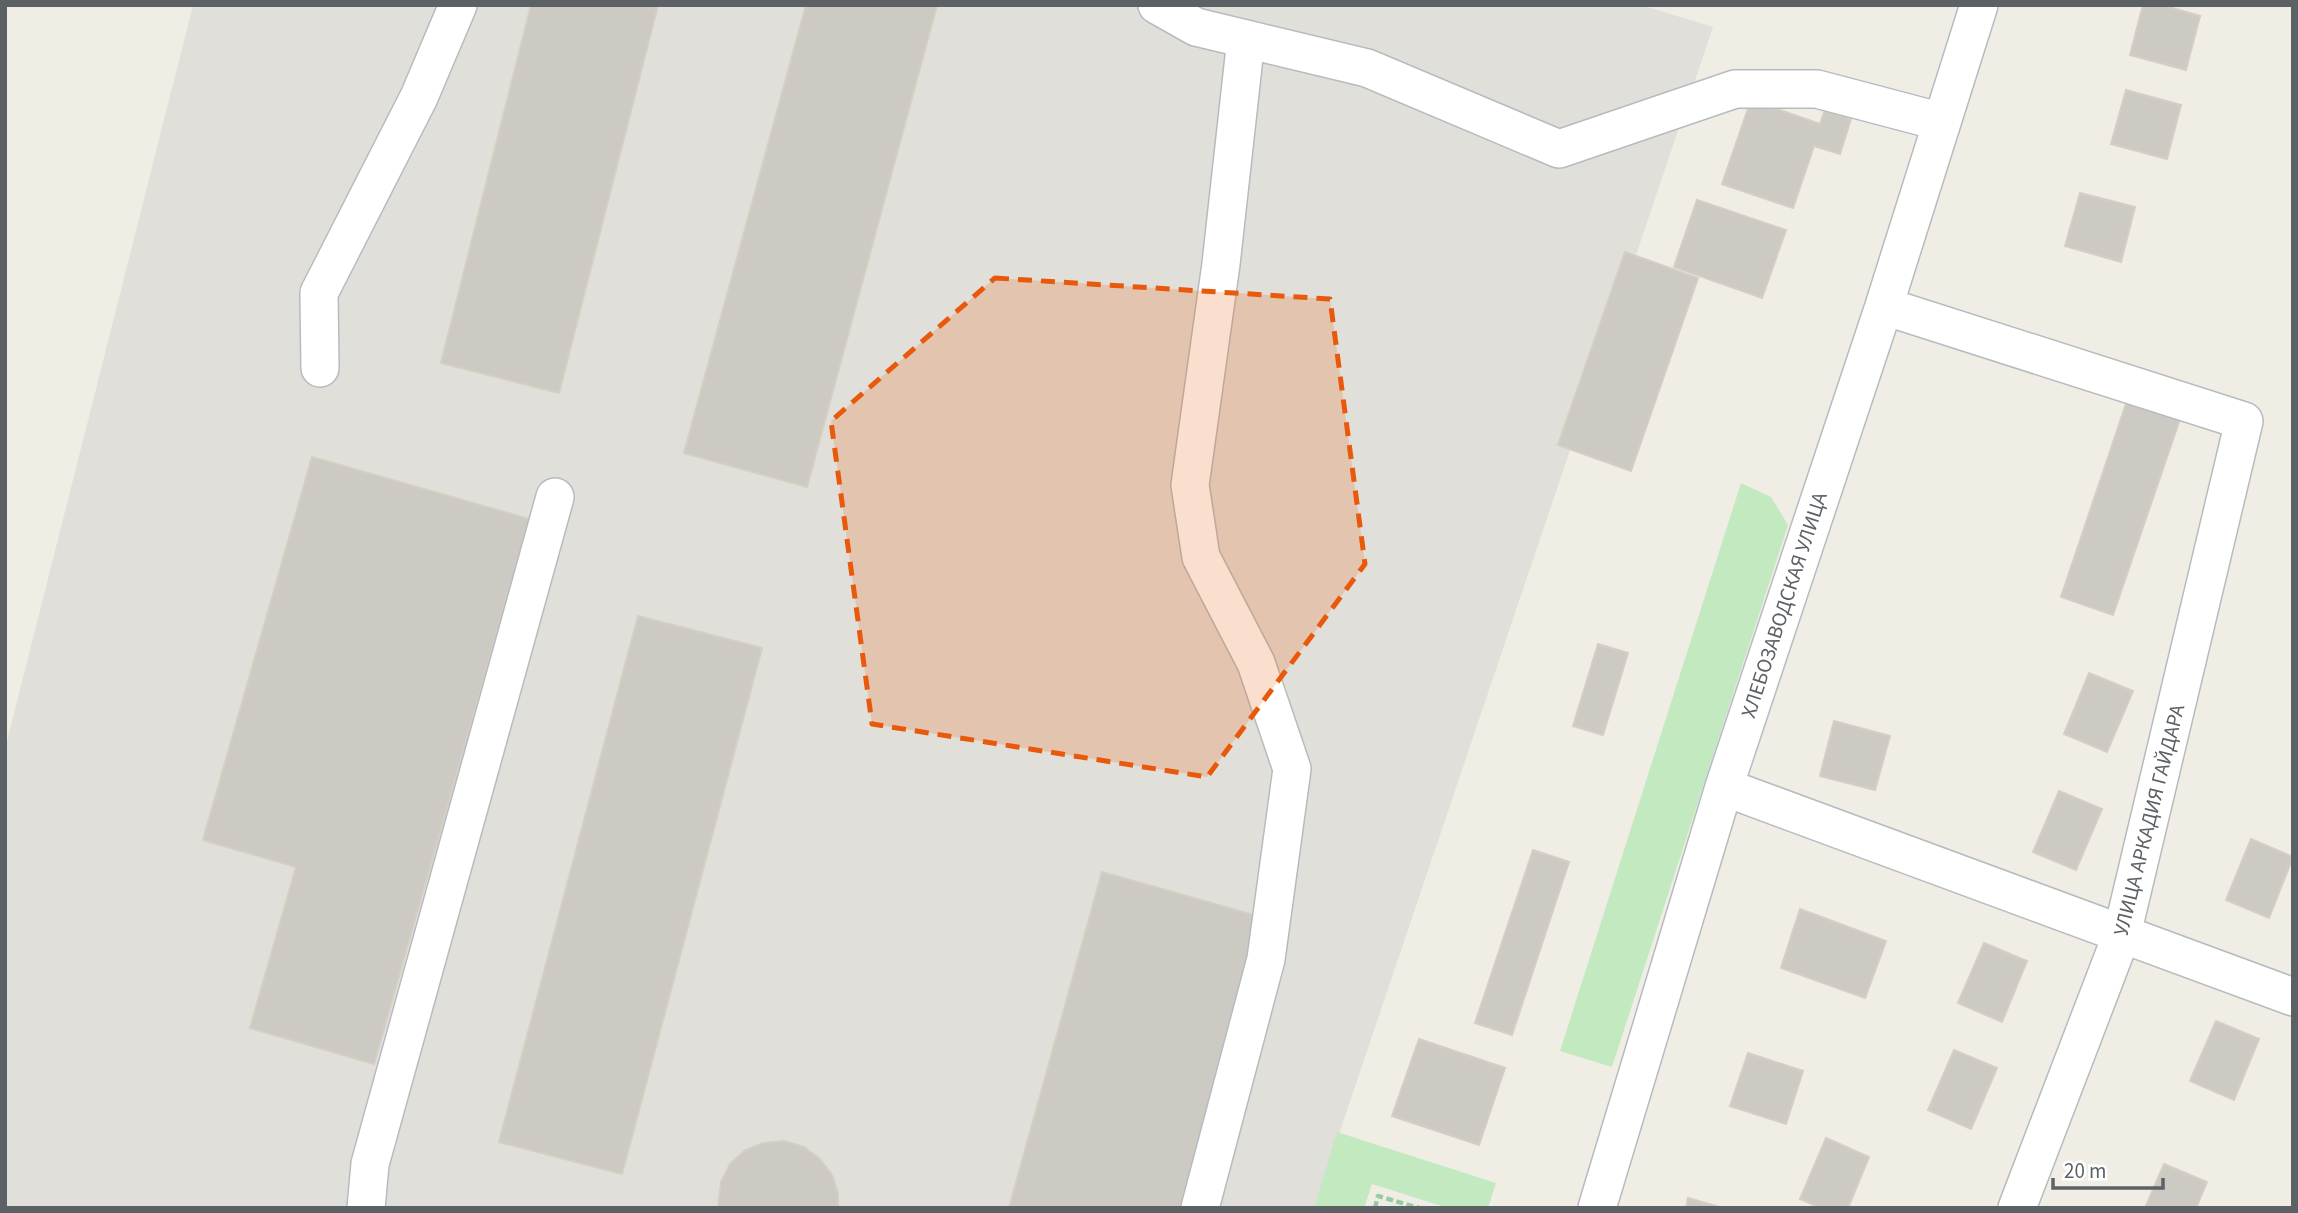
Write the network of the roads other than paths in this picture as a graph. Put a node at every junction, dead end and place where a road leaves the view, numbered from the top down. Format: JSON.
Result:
{"nodes":[{"id":1,"x":458,"y":5,"type":"edge"},
{"id":2,"x":1157,"y":5,"type":"edge"},
{"id":3,"x":1979,"y":5,"type":"edge"},
{"id":4,"x":1246,"y":39,"type":"junction"},
{"id":5,"x":1942,"y":122,"type":"junction"},
{"id":6,"x":1884,"y":306,"type":"junction"},
{"id":7,"x":320,"y":368,"type":"dead end"},
{"id":8,"x":555,"y":497,"type":"dead end"},
{"id":9,"x":1724,"y":787,"type":"junction"},
{"id":10,"x":2122,"y":934,"type":"junction"},
{"id":11,"x":2293,"y":997,"type":"edge"},
{"id":12,"x":366,"y":1208,"type":"edge"},
{"id":13,"x":1200,"y":1208,"type":"edge"},
{"id":14,"x":1597,"y":1208,"type":"edge"},
{"id":15,"x":2017,"y":1208,"type":"edge"}],
"edges":[{"from":1,"to":7,"type":"street"},
{"from":2,"to":4,"type":"street"},
{"from":3,"to":5,"type":"street","name":"ХЛЕБОЗАВОДСКАЯ УЛИЦА"},
{"from":4,"to":5,"type":"street"},
{"from":4,"to":13,"type":"street"},
{"from":5,"to":6,"type":"street","name":"ХЛЕБОЗАВОДСКАЯ УЛИЦА"},
{"from":6,"to":9,"type":"street","name":"ХЛЕБОЗАВОДСКАЯ УЛИЦА"},
{"from":6,"to":10,"type":"street","name":"УЛИЦА АРКАДИЯ ГАЙДАРА"},
{"from":8,"to":12,"type":"street"},
{"from":9,"to":10,"type":"street"},
{"from":9,"to":14,"type":"street","name":"ХЛЕБОЗАВОДСКАЯ УЛИЦА"},
{"from":10,"to":11,"type":"street"},
{"from":10,"to":15,"type":"street","name":"УЛИЦА АРКАДИЯ ГАЙДАРА"}]}
